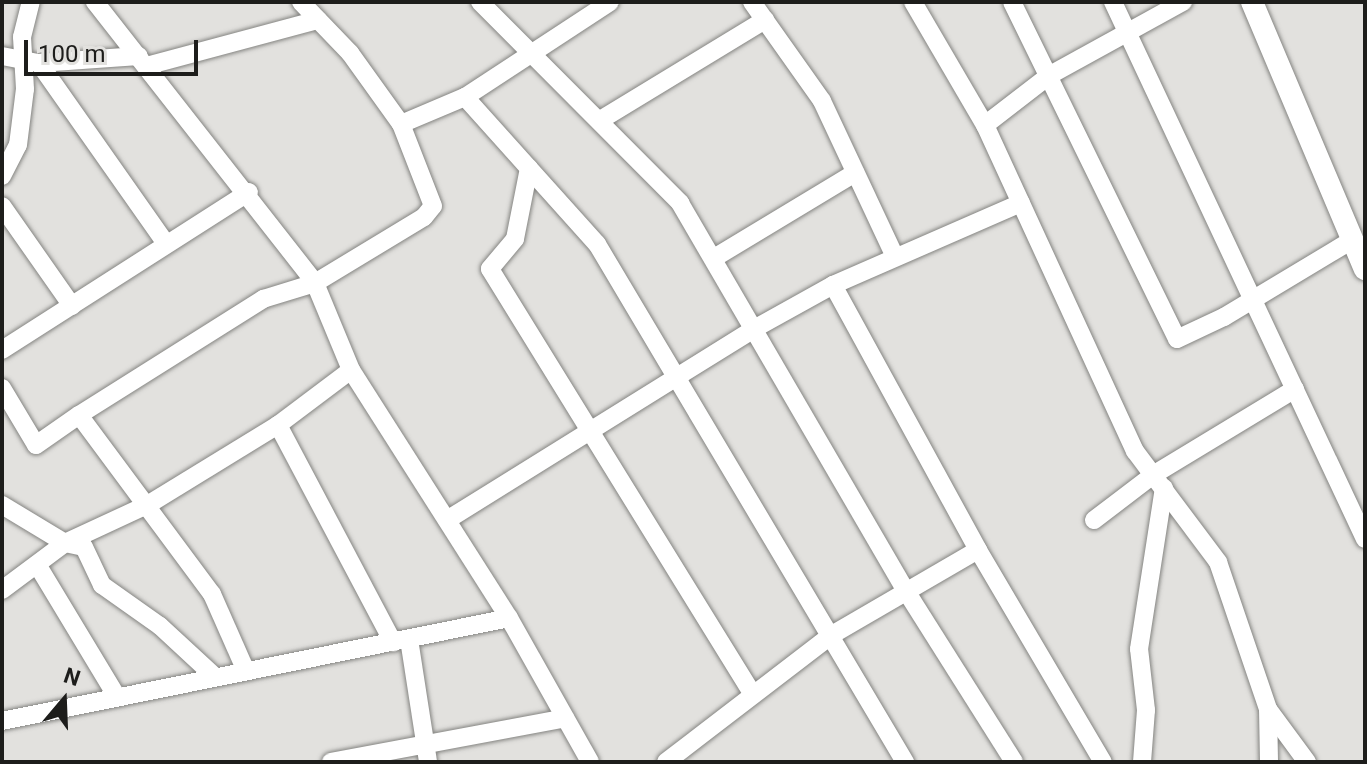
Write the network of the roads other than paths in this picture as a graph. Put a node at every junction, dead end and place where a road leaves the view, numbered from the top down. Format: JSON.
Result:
{"nodes":[{"id":1,"x":31,"y":2,"type":"edge"},
{"id":2,"x":95,"y":2,"type":"edge"},
{"id":3,"x":301,"y":2,"type":"edge"},
{"id":4,"x":480,"y":2,"type":"edge"},
{"id":5,"x":610,"y":2,"type":"edge"},
{"id":6,"x":752,"y":2,"type":"edge"},
{"id":7,"x":913,"y":2,"type":"edge"},
{"id":8,"x":1012,"y":2,"type":"edge"},
{"id":9,"x":1113,"y":2,"type":"edge"},
{"id":10,"x":1183,"y":2,"type":"edge"},
{"id":11,"x":1252,"y":2,"type":"edge"},
{"id":12,"x":587,"y":6,"type":"edge"},
{"id":13,"x":318,"y":20,"type":"junction"},
{"id":14,"x":765,"y":20,"type":"junction"},
{"id":15,"x":1130,"y":34,"type":"junction"},
{"id":16,"x":533,"y":49,"type":"junction"},
{"id":17,"x":2,"y":56,"type":"edge"},
{"id":18,"x":32,"y":60,"type":"junction"},
{"id":19,"x":142,"y":61,"type":"junction"},
{"id":20,"x":1050,"y":75,"type":"junction"},
{"id":21,"x":465,"y":97,"type":"junction"},
{"id":22,"x":602,"y":119,"type":"junction"},
{"id":23,"x":401,"y":124,"type":"junction"},
{"id":24,"x":985,"y":125,"type":"junction"},
{"id":25,"x":529,"y":168,"type":"junction"},
{"id":26,"x":855,"y":173,"type":"junction"},
{"id":27,"x":2,"y":176,"type":"edge"},
{"id":28,"x":249,"y":192,"type":"junction"},
{"id":29,"x":1021,"y":203,"type":"junction"},
{"id":30,"x":2,"y":206,"type":"edge"},
{"id":31,"x":1352,"y":240,"type":"junction"},
{"id":32,"x":165,"y":242,"type":"junction"},
{"id":33,"x":895,"y":257,"type":"junction"},
{"id":34,"x":714,"y":258,"type":"junction"},
{"id":35,"x":1365,"y":269,"type":"edge"},
{"id":36,"x":315,"y":283,"type":"junction"},
{"id":37,"x":833,"y":285,"type":"junction"},
{"id":38,"x":1253,"y":298,"type":"junction"},
{"id":39,"x":72,"y":306,"type":"junction"},
{"id":40,"x":752,"y":330,"type":"junction"},
{"id":41,"x":2,"y":350,"type":"edge"},
{"id":42,"x":351,"y":370,"type":"junction"},
{"id":43,"x":674,"y":376,"type":"junction"},
{"id":44,"x":2,"y":388,"type":"edge"},
{"id":45,"x":1295,"y":389,"type":"junction"},
{"id":46,"x":79,"y":415,"type":"junction"},
{"id":47,"x":278,"y":425,"type":"junction"},
{"id":48,"x":589,"y":430,"type":"junction"},
{"id":49,"x":1159,"y":482,"type":"junction"},
{"id":50,"x":149,"y":504,"type":"junction"},
{"id":51,"x":2,"y":505,"type":"edge"},
{"id":52,"x":447,"y":520,"type":"junction"},
{"id":53,"x":1094,"y":520,"type":"dead end"},
{"id":54,"x":1365,"y":539,"type":"edge"},
{"id":55,"x":65,"y":543,"type":"junction"},
{"id":56,"x":978,"y":550,"type":"junction"},
{"id":57,"x":38,"y":566,"type":"junction"},
{"id":58,"x":2,"y":590,"type":"edge"},
{"id":59,"x":906,"y":591,"type":"junction"},
{"id":60,"x":509,"y":618,"type":"junction"},
{"id":61,"x":830,"y":636,"type":"junction"},
{"id":62,"x":401,"y":641,"type":"junction"},
{"id":63,"x":246,"y":671,"type":"junction"},
{"id":64,"x":215,"y":677,"type":"junction"},
{"id":65,"x":751,"y":692,"type":"junction"},
{"id":66,"x":117,"y":697,"type":"junction"},
{"id":67,"x":1268,"y":709,"type":"junction"},
{"id":68,"x":565,"y":718,"type":"junction"},
{"id":69,"x":2,"y":721,"type":"edge"},
{"id":70,"x":423,"y":743,"type":"junction"},
{"id":71,"x":331,"y":762,"type":"edge"},
{"id":72,"x":428,"y":762,"type":"edge"},
{"id":73,"x":590,"y":762,"type":"edge"},
{"id":74,"x":666,"y":762,"type":"edge"},
{"id":75,"x":905,"y":762,"type":"edge"},
{"id":76,"x":1014,"y":762,"type":"edge"},
{"id":77,"x":1103,"y":762,"type":"edge"},
{"id":78,"x":1142,"y":762,"type":"edge"},
{"id":79,"x":1269,"y":762,"type":"edge"},
{"id":80,"x":1307,"y":762,"type":"edge"}],
"edges":[{"from":1,"to":18,"type":"street"},
{"from":2,"to":19,"type":"street"},
{"from":3,"to":13,"type":"street"},
{"from":4,"to":16,"type":"street"},
{"from":5,"to":12,"type":"street"},
{"from":6,"to":14,"type":"street"},
{"from":7,"to":24,"type":"street"},
{"from":8,"to":20,"type":"street"},
{"from":9,"to":15,"type":"street"},
{"from":10,"to":15,"type":"street"},
{"from":11,"to":31,"type":"main road"},
{"from":12,"to":16,"type":"street"},
{"from":13,"to":19,"type":"street"},
{"from":13,"to":23,"type":"street"},
{"from":14,"to":22,"type":"street"},
{"from":14,"to":26,"type":"street"},
{"from":15,"to":20,"type":"street"},
{"from":15,"to":38,"type":"street"},
{"from":16,"to":21,"type":"street"},
{"from":16,"to":22,"type":"street"},
{"from":17,"to":18,"type":"street"},
{"from":18,"to":19,"type":"street"},
{"from":18,"to":27,"type":"street"},
{"from":18,"to":32,"type":"street"},
{"from":19,"to":28,"type":"street"},
{"from":20,"to":24,"type":"street"},
{"from":20,"to":38,"type":"street"},
{"from":21,"to":23,"type":"street"},
{"from":21,"to":25,"type":"street"},
{"from":22,"to":34,"type":"street"},
{"from":23,"to":36,"type":"street"},
{"from":24,"to":29,"type":"street"},
{"from":25,"to":43,"type":"street"},
{"from":25,"to":48,"type":"street"},
{"from":26,"to":33,"type":"street"},
{"from":26,"to":34,"type":"street"},
{"from":28,"to":32,"type":"street"},
{"from":28,"to":36,"type":"street"},
{"from":29,"to":33,"type":"street"},
{"from":29,"to":49,"type":"street"},
{"from":30,"to":39,"type":"street"},
{"from":31,"to":35,"type":"main road"},
{"from":31,"to":38,"type":"street"},
{"from":32,"to":39,"type":"street"},
{"from":33,"to":37,"type":"street"},
{"from":34,"to":40,"type":"street"},
{"from":36,"to":42,"type":"street"},
{"from":36,"to":46,"type":"street"},
{"from":37,"to":40,"type":"street"},
{"from":37,"to":56,"type":"street"},
{"from":38,"to":45,"type":"street"},
{"from":39,"to":41,"type":"street"},
{"from":40,"to":43,"type":"street"},
{"from":40,"to":59,"type":"street"},
{"from":42,"to":47,"type":"street"},
{"from":42,"to":52,"type":"street"},
{"from":43,"to":48,"type":"street"},
{"from":43,"to":61,"type":"street"},
{"from":44,"to":46,"type":"street"},
{"from":45,"to":49,"type":"street"},
{"from":45,"to":54,"type":"street"},
{"from":46,"to":50,"type":"street"},
{"from":47,"to":50,"type":"street"},
{"from":47,"to":62,"type":"street"},
{"from":48,"to":52,"type":"street"},
{"from":48,"to":65,"type":"street"},
{"from":49,"to":53,"type":"street"},
{"from":49,"to":67,"type":"street"},
{"from":49,"to":78,"type":"street"},
{"from":50,"to":55,"type":"street"},
{"from":50,"to":63,"type":"street"},
{"from":51,"to":55,"type":"street"},
{"from":52,"to":60,"type":"street"},
{"from":55,"to":57,"type":"street"},
{"from":55,"to":64,"type":"street"},
{"from":56,"to":59,"type":"street"},
{"from":56,"to":77,"type":"street"},
{"from":57,"to":58,"type":"street"},
{"from":57,"to":66,"type":"street"},
{"from":59,"to":61,"type":"street"},
{"from":59,"to":76,"type":"street"},
{"from":60,"to":62,"type":"street"},
{"from":60,"to":68,"type":"street"},
{"from":61,"to":65,"type":"street"},
{"from":61,"to":75,"type":"street"},
{"from":62,"to":63,"type":"street"},
{"from":62,"to":70,"type":"street"},
{"from":63,"to":64,"type":"street"},
{"from":64,"to":66,"type":"street"},
{"from":65,"to":74,"type":"street"},
{"from":66,"to":69,"type":"street"},
{"from":67,"to":79,"type":"street"},
{"from":67,"to":80,"type":"street"},
{"from":68,"to":70,"type":"street"},
{"from":68,"to":73,"type":"street"},
{"from":70,"to":71,"type":"street"},
{"from":70,"to":72,"type":"street"}]}
